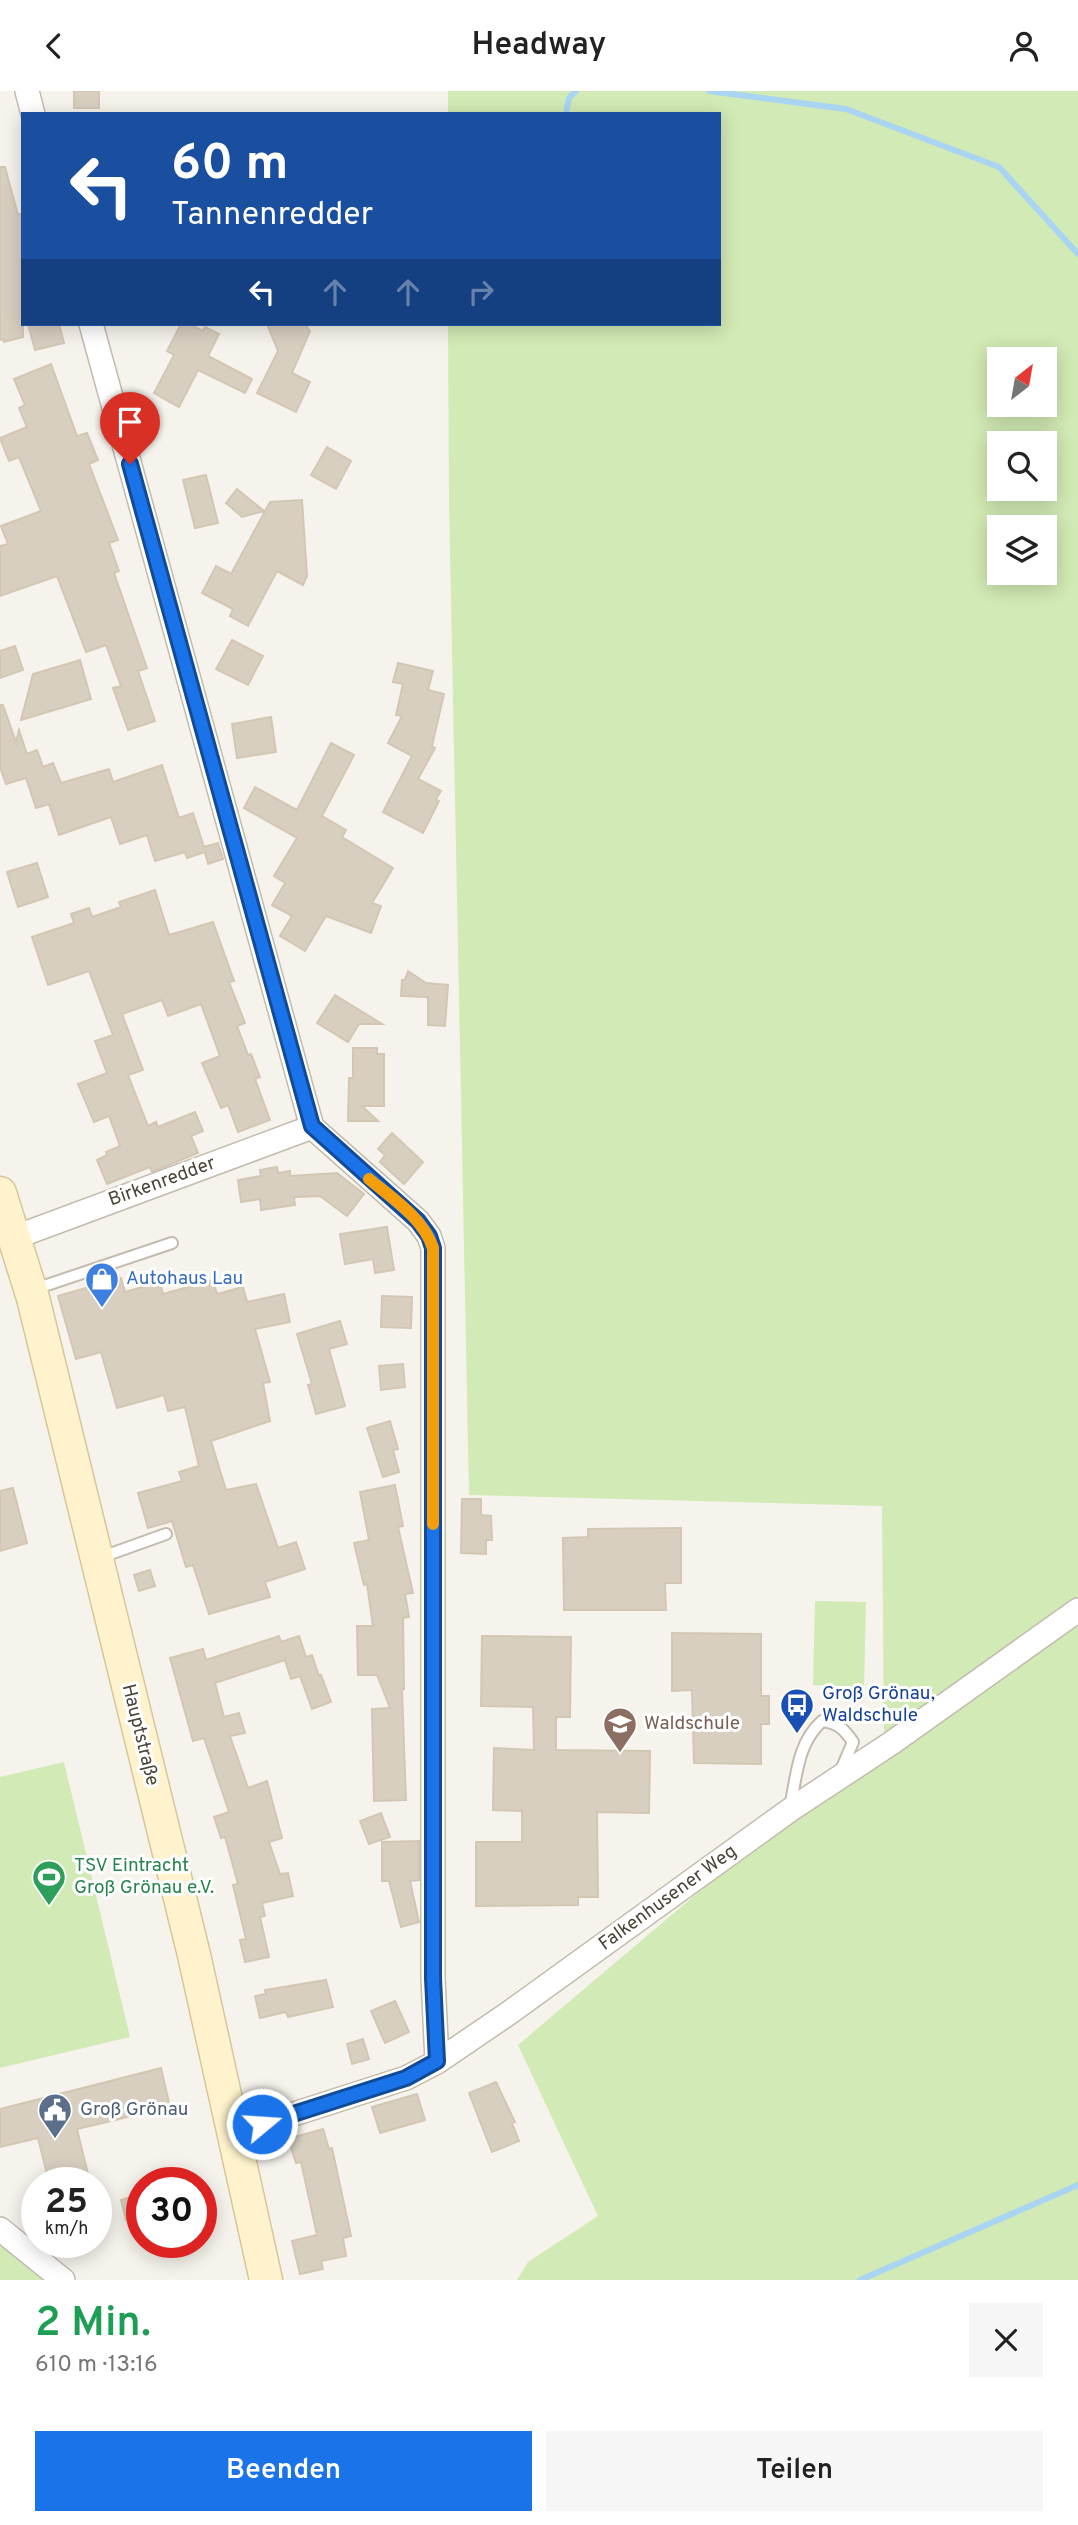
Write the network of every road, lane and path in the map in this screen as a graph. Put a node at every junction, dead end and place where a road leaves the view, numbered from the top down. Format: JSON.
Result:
{"nodes":[{"id":1,"x":27,"y":91,"type":"edge"},
{"id":2,"x":32,"y":112,"type":"edge"},
{"id":3,"x":92,"y":326,"type":"edge"},
{"id":4,"x":312,"y":1126,"type":"junction"},
{"id":5,"x":5,"y":1217,"type":"edge"},
{"id":6,"x":172,"y":1243,"type":"dead end"},
{"id":7,"x":30,"y":1290,"type":"junction"},
{"id":8,"x":166,"y":1534,"type":"dead end"},
{"id":9,"x":96,"y":1559,"type":"junction"},
{"id":10,"x":1078,"y":1610,"type":"edge"},
{"id":11,"x":837,"y":1777,"type":"junction"},
{"id":12,"x":790,"y":1810,"type":"junction"},
{"id":13,"x":437,"y":2061,"type":"junction"},
{"id":14,"x":232,"y":2134,"type":"junction"},
{"id":15,"x":3,"y":2236,"type":"edge"},
{"id":16,"x":63,"y":2280,"type":"edge"},
{"id":17,"x":266,"y":2280,"type":"edge"}],
"edges":[{"from":1,"to":2,"type":"street"},
{"from":3,"to":4,"type":"street"},
{"from":4,"to":5,"type":"street","name":"Birkenredder"},
{"from":4,"to":13,"type":"street"},
{"from":5,"to":7,"type":"main road","name":"Hauptstraße"},
{"from":6,"to":7,"type":"lane"},
{"from":7,"to":9,"type":"main road","name":"Hauptstraße"},
{"from":8,"to":9,"type":"lane"},
{"from":9,"to":14,"type":"main road","name":"Hauptstraße"},
{"from":10,"to":11,"type":"street","name":"Falkenhusener Weg"},
{"from":11,"to":12,"type":"street","name":"Falkenhusener Weg"},
{"from":11,"to":12,"type":"lane"},
{"from":12,"to":13,"type":"street","name":"Falkenhusener Weg"},
{"from":13,"to":14,"type":"street","name":"Falkenhusener Weg"},
{"from":14,"to":17,"type":"main road","name":"Hauptstraße"},
{"from":15,"to":16,"type":"street"}]}
